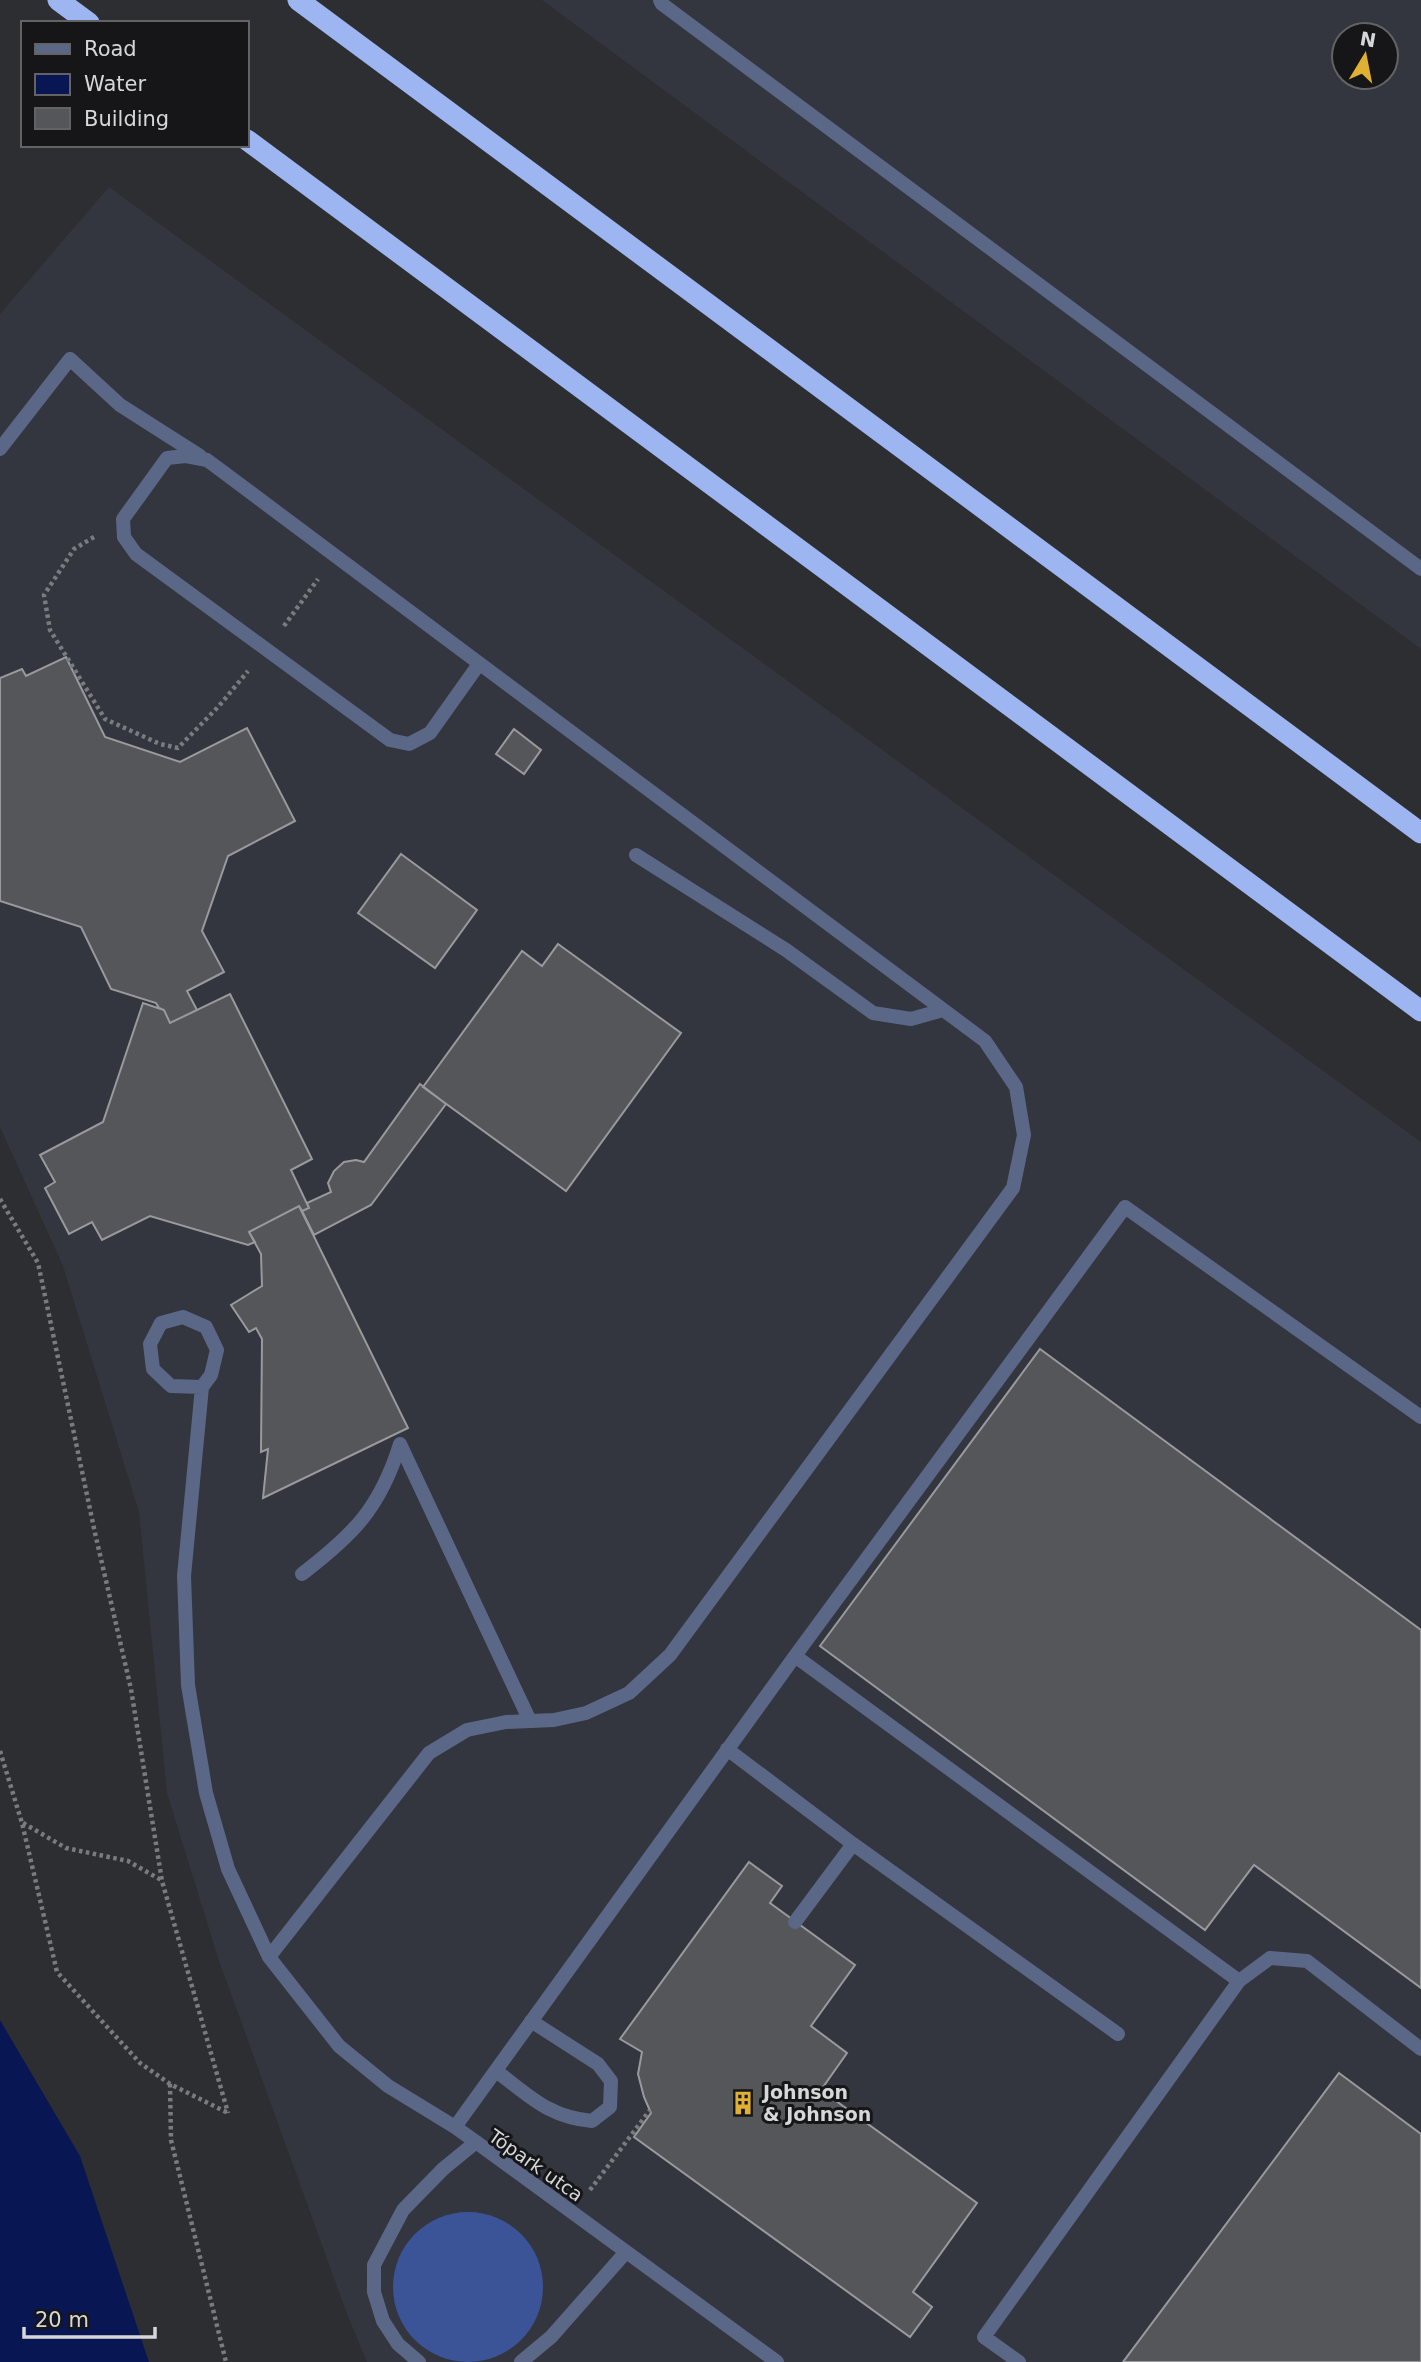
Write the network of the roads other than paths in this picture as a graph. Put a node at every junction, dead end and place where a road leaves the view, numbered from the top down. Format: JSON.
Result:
{"nodes":[{"id":1,"x":58,"y":0,"type":"edge"},
{"id":2,"x":298,"y":0,"type":"edge"},
{"id":3,"x":660,"y":0,"type":"edge"},
{"id":4,"x":86,"y":21,"type":"edge"},
{"id":5,"x":248,"y":141,"type":"edge"},
{"id":6,"x":0,"y":449,"type":"edge"},
{"id":7,"x":207,"y":460,"type":"junction"},
{"id":8,"x":1421,"y":569,"type":"edge"},
{"id":9,"x":480,"y":664,"type":"junction"},
{"id":10,"x":1421,"y":833,"type":"edge"},
{"id":11,"x":636,"y":855,"type":"dead end"},
{"id":12,"x":943,"y":1010,"type":"junction"},
{"id":13,"x":1421,"y":1011,"type":"edge"},
{"id":14,"x":202,"y":1387,"type":"junction"},
{"id":15,"x":1421,"y":1417,"type":"edge"},
{"id":16,"x":302,"y":1574,"type":"dead end"},
{"id":17,"x":795,"y":1656,"type":"junction"},
{"id":18,"x":530,"y":1721,"type":"junction"},
{"id":19,"x":727,"y":1749,"type":"junction"},
{"id":20,"x":853,"y":1844,"type":"junction"},
{"id":21,"x":794,"y":1922,"type":"dead end"},
{"id":22,"x":269,"y":1957,"type":"junction"},
{"id":23,"x":1239,"y":1981,"type":"junction"},
{"id":24,"x":531,"y":2021,"type":"junction"},
{"id":25,"x":1118,"y":2034,"type":"dead end"},
{"id":26,"x":1421,"y":2049,"type":"edge"},
{"id":27,"x":496,"y":2071,"type":"junction"},
{"id":28,"x":455,"y":2127,"type":"junction"},
{"id":29,"x":476,"y":2142,"type":"junction"},
{"id":30,"x":626,"y":2252,"type":"junction"},
{"id":31,"x":419,"y":2362,"type":"edge"},
{"id":32,"x":521,"y":2362,"type":"edge"},
{"id":33,"x":776,"y":2362,"type":"edge"},
{"id":34,"x":1019,"y":2362,"type":"edge"}],
"edges":[{"from":1,"to":4,"type":"highway"},
{"from":2,"to":10,"type":"highway"},
{"from":3,"to":8,"type":"street"},
{"from":5,"to":13,"type":"highway"},
{"from":6,"to":7,"type":"street"},
{"from":7,"to":9,"type":"street"},
{"from":7,"to":9,"type":"street"},
{"from":9,"to":12,"type":"street"},
{"from":11,"to":12,"type":"street"},
{"from":12,"to":18,"type":"street"},
{"from":14,"to":14,"type":"street"},
{"from":14,"to":22,"type":"street"},
{"from":15,"to":17,"type":"street"},
{"from":16,"to":18,"type":"street"},
{"from":17,"to":19,"type":"street"},
{"from":17,"to":23,"type":"street"},
{"from":18,"to":22,"type":"street"},
{"from":19,"to":20,"type":"street"},
{"from":19,"to":24,"type":"street"},
{"from":20,"to":21,"type":"street"},
{"from":20,"to":25,"type":"street"},
{"from":22,"to":28,"type":"street"},
{"from":23,"to":26,"type":"street"},
{"from":23,"to":34,"type":"street"},
{"from":24,"to":27,"type":"street"},
{"from":24,"to":27,"type":"street"},
{"from":27,"to":28,"type":"street"},
{"from":28,"to":29,"type":"street"},
{"from":29,"to":30,"type":"street","name":"Tópark utca"},
{"from":29,"to":31,"type":"street","name":"Tópark utca"},
{"from":30,"to":32,"type":"street"},
{"from":30,"to":33,"type":"street","name":"Tópark utca"}]}
